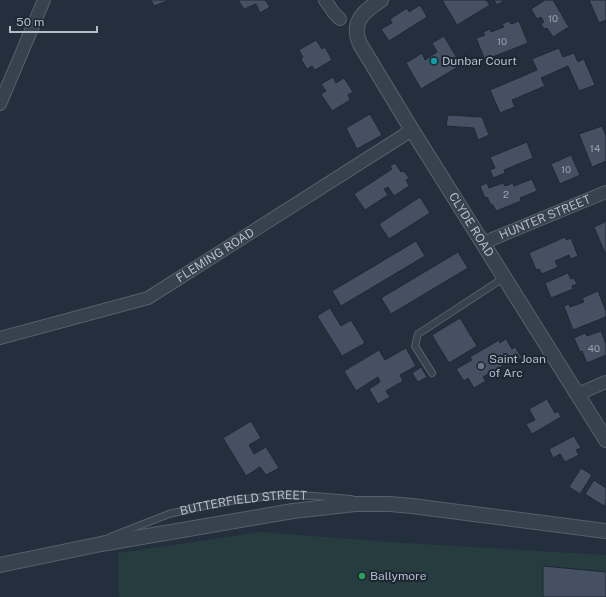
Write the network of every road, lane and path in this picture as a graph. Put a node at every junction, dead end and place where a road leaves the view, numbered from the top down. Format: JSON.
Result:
{"nodes":[{"id":1,"x":44,"y":0,"type":"edge"},
{"id":2,"x":325,"y":0,"type":"edge"},
{"id":3,"x":377,"y":2,"type":"edge"},
{"id":4,"x":340,"y":19,"type":"dead end"},
{"id":5,"x":0,"y":104,"type":"edge"},
{"id":6,"x":412,"y":130,"type":"junction"},
{"id":7,"x":606,"y":192,"type":"edge"},
{"id":8,"x":483,"y":243,"type":"junction"},
{"id":9,"x":505,"y":277,"type":"junction"},
{"id":10,"x":0,"y":338,"type":"edge"},
{"id":11,"x":432,"y":373,"type":"dead end"},
{"id":12,"x":606,"y":382,"type":"edge"},
{"id":13,"x":578,"y":394,"type":"junction"},
{"id":14,"x":606,"y":440,"type":"edge"},
{"id":15,"x":412,"y":506,"type":"junction"},
{"id":16,"x":606,"y":531,"type":"edge"},
{"id":17,"x":82,"y":548,"type":"junction"},
{"id":18,"x":0,"y":564,"type":"edge"}],
"edges":[{"from":1,"to":5,"type":"street"},
{"from":2,"to":4,"type":"street"},
{"from":3,"to":6,"type":"street","name":"CLYDE ROAD"},
{"from":6,"to":8,"type":"street","name":"CLYDE ROAD"},
{"from":6,"to":10,"type":"street","name":"FLEMING ROAD"},
{"from":7,"to":8,"type":"street","name":"HUNTER STREET"},
{"from":8,"to":9,"type":"street","name":"CLYDE ROAD"},
{"from":9,"to":11,"type":"lane"},
{"from":9,"to":13,"type":"street","name":"CLYDE ROAD"},
{"from":12,"to":13,"type":"street"},
{"from":13,"to":14,"type":"street","name":"CLYDE ROAD"},
{"from":15,"to":16,"type":"street","name":"BUTTERFIELD STREET"},
{"from":15,"to":17,"type":"street","name":"BUTTERFIELD STREET"},
{"from":15,"to":17,"type":"lane","name":"BUTTERFIELD STREET"},
{"from":17,"to":18,"type":"street","name":"BUTTERFIELD STREET"}]}
